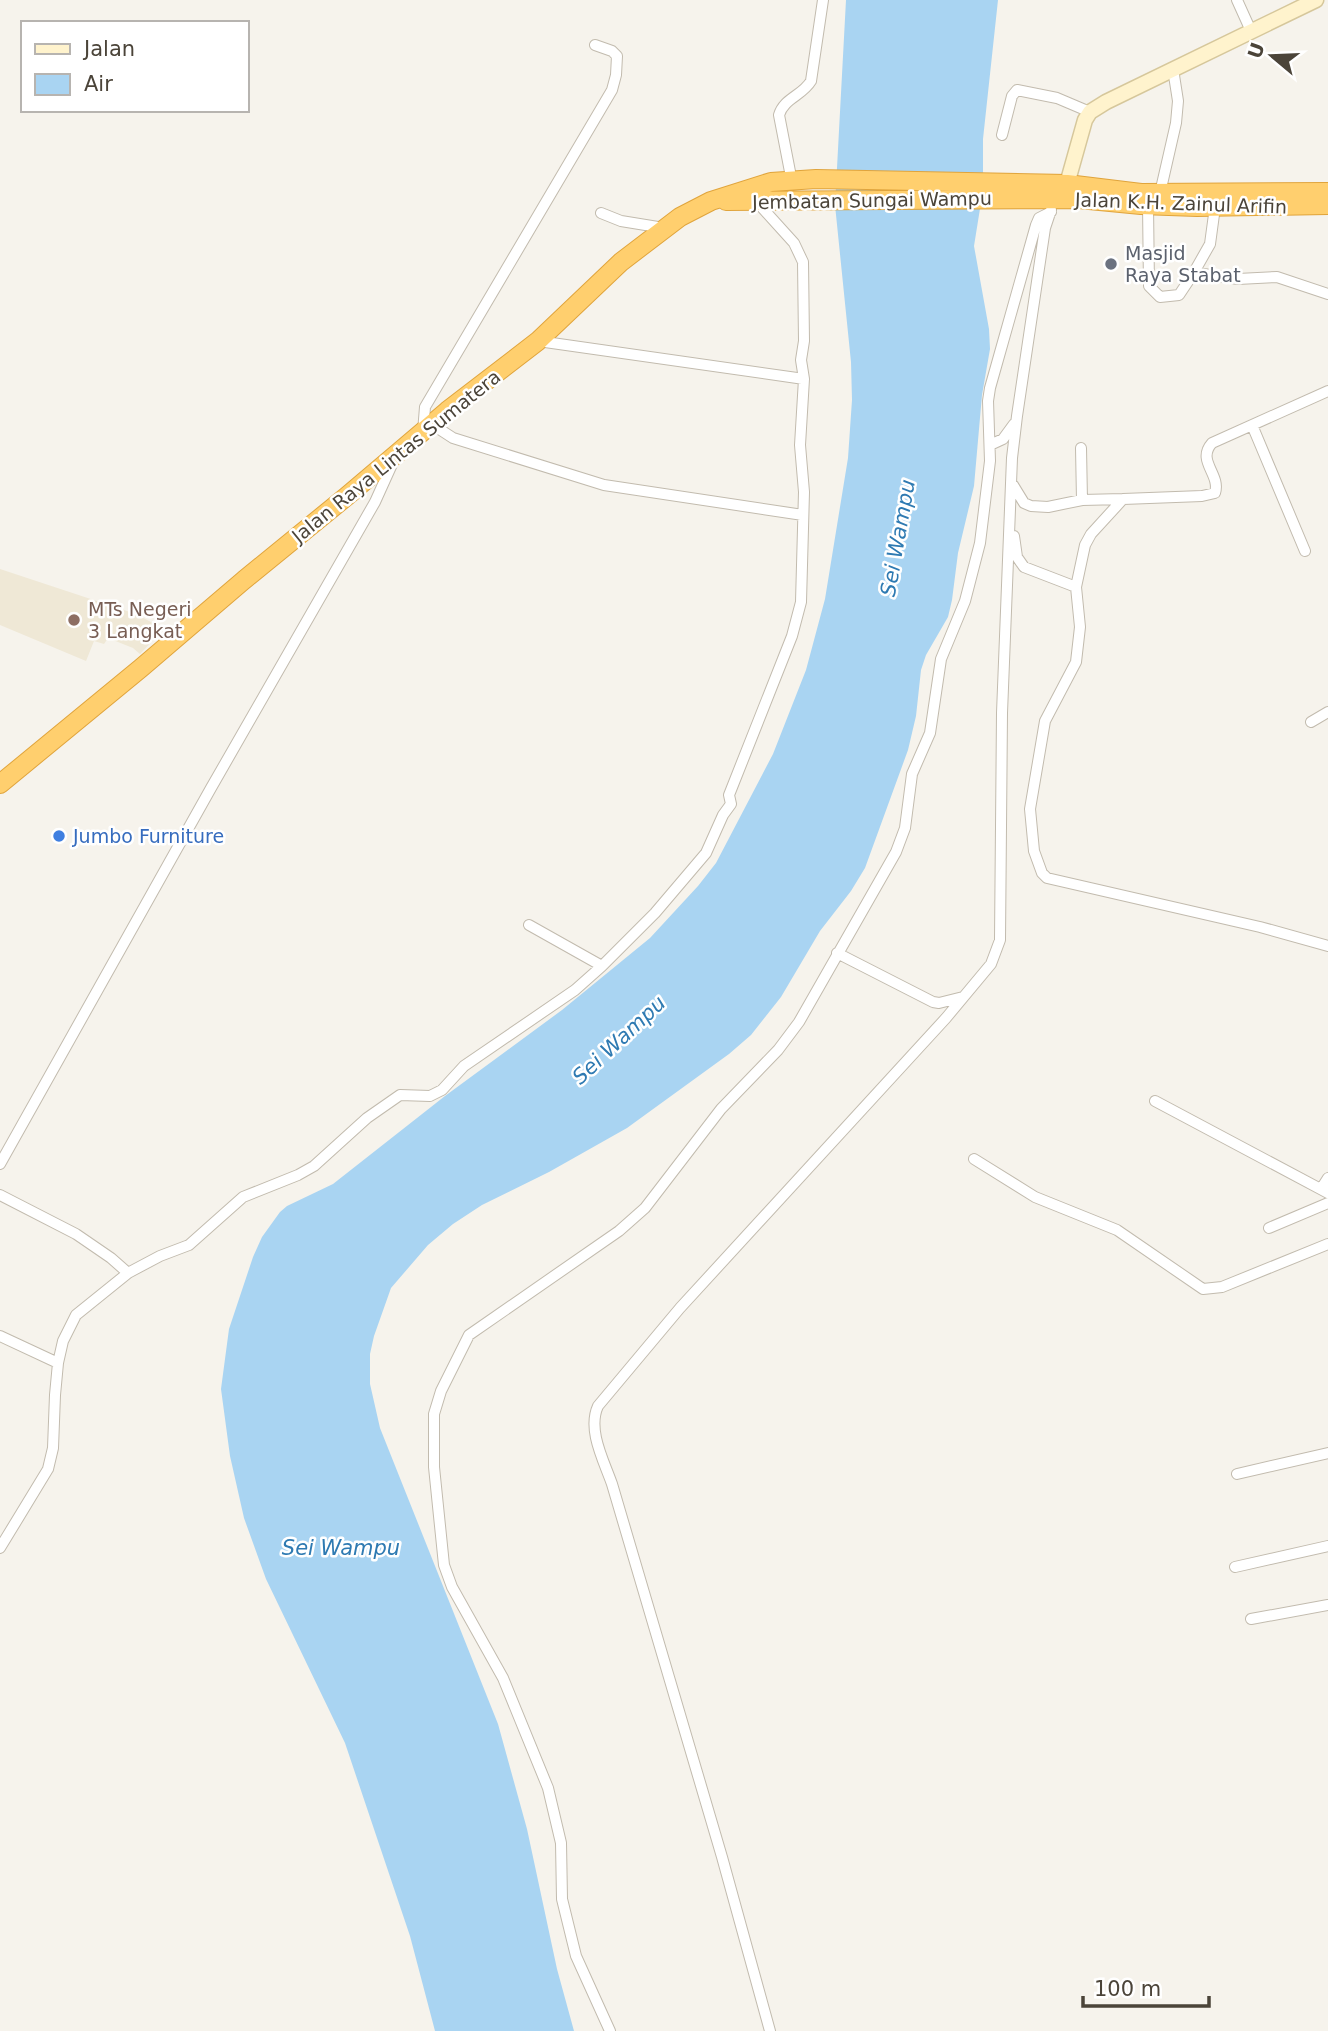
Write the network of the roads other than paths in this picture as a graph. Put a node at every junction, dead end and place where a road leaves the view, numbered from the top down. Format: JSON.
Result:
{"nodes":[{"id":1,"x":822,"y":0,"type":"edge"},
{"id":2,"x":1237,"y":0,"type":"edge"},
{"id":3,"x":1316,"y":0,"type":"edge"},
{"id":4,"x":1251,"y":31,"type":"junction"},
{"id":5,"x":595,"y":45,"type":"dead end"},
{"id":6,"x":1173,"y":69,"type":"junction"},
{"id":7,"x":1090,"y":112,"type":"junction"},
{"id":8,"x":1002,"y":135,"type":"dead end"},
{"id":9,"x":816,"y":179,"type":"joint"},
{"id":10,"x":792,"y":182,"type":"junction"},
{"id":11,"x":1067,"y":184,"type":"junction"},
{"id":12,"x":1034,"y":191,"type":"junction"},
{"id":13,"x":1328,"y":192,"type":"edge"},
{"id":14,"x":752,"y":195,"type":"junction"},
{"id":15,"x":1156,"y":201,"type":"junction"},
{"id":16,"x":1328,"y":205,"type":"edge"},
{"id":17,"x":1052,"y":206,"type":"junction"},
{"id":18,"x":1214,"y":207,"type":"junction"},
{"id":19,"x":601,"y":213,"type":"dead end"},
{"id":20,"x":665,"y":228,"type":"junction"},
{"id":21,"x":1193,"y":274,"type":"junction"},
{"id":22,"x":1328,"y":294,"type":"edge"},
{"id":23,"x":538,"y":341,"type":"junction"},
{"id":24,"x":804,"y":379,"type":"junction"},
{"id":25,"x":1328,"y":391,"type":"edge"},
{"id":26,"x":1017,"y":416,"type":"junction"},
{"id":27,"x":1252,"y":425,"type":"junction"},
{"id":28,"x":428,"y":429,"type":"junction"},
{"id":29,"x":990,"y":445,"type":"junction"},
{"id":30,"x":1080,"y":448,"type":"dead end"},
{"id":31,"x":395,"y":456,"type":"junction"},
{"id":32,"x":1012,"y":484,"type":"junction"},
{"id":33,"x":1123,"y":499,"type":"junction"},
{"id":34,"x":1082,"y":500,"type":"junction"},
{"id":35,"x":803,"y":515,"type":"junction"},
{"id":36,"x":1011,"y":522,"type":"junction"},
{"id":37,"x":1305,"y":551,"type":"dead end"},
{"id":38,"x":1076,"y":587,"type":"junction"},
{"id":39,"x":1328,"y":712,"type":"edge"},
{"id":40,"x":1311,"y":722,"type":"dead end"},
{"id":41,"x":0,"y":784,"type":"edge"},
{"id":42,"x":529,"y":925,"type":"dead end"},
{"id":43,"x":1328,"y":946,"type":"edge"},
{"id":44,"x":837,"y":953,"type":"junction"},
{"id":45,"x":602,"y":966,"type":"junction"},
{"id":46,"x":964,"y":997,"type":"junction"},
{"id":47,"x":1155,"y":1101,"type":"dead end"},
{"id":48,"x":974,"y":1159,"type":"dead end"},
{"id":49,"x":0,"y":1164,"type":"edge"},
{"id":50,"x":1328,"y":1178,"type":"edge"},
{"id":51,"x":1325,"y":1191,"type":"edge"},
{"id":52,"x":0,"y":1195,"type":"edge"},
{"id":53,"x":1328,"y":1203,"type":"edge"},
{"id":54,"x":1269,"y":1228,"type":"dead end"},
{"id":55,"x":1328,"y":1244,"type":"edge"},
{"id":56,"x":128,"y":1273,"type":"junction"},
{"id":57,"x":0,"y":1336,"type":"edge"},
{"id":58,"x":58,"y":1363,"type":"junction"},
{"id":59,"x":1328,"y":1453,"type":"edge"},
{"id":60,"x":1237,"y":1474,"type":"dead end"},
{"id":61,"x":1328,"y":1546,"type":"edge"},
{"id":62,"x":0,"y":1548,"type":"edge"},
{"id":63,"x":1235,"y":1567,"type":"dead end"},
{"id":64,"x":1328,"y":1605,"type":"edge"},
{"id":65,"x":1251,"y":1619,"type":"dead end"},
{"id":66,"x":611,"y":2031,"type":"edge"},
{"id":67,"x":770,"y":2031,"type":"edge"}],
"edges":[{"from":1,"to":10,"type":"street"},
{"from":2,"to":4,"type":"street"},
{"from":3,"to":4,"type":"street"},
{"from":4,"to":6,"type":"street"},
{"from":5,"to":28,"type":"street"},
{"from":6,"to":7,"type":"street"},
{"from":6,"to":15,"type":"street"},
{"from":7,"to":8,"type":"street"},
{"from":7,"to":11,"type":"street"},
{"from":9,"to":10,"type":"highway","name":"Jalan Raya Lintas Sumatera"},
{"from":9,"to":12,"type":"highway","name":"Jembatan Sungai Wampu"},
{"from":10,"to":14,"type":"highway","name":"Jalan Raya Lintas Sumatera"},
{"from":11,"to":12,"type":"highway","name":"Jalan K.H. Zainul Arifin"},
{"from":11,"to":15,"type":"highway","name":"Jalan K.H. Zainul Arifin"},
{"from":12,"to":14,"type":"highway","name":"Jembatan Sungai Wampu"},
{"from":12,"to":17,"type":"highway","name":"Jalan K.H. Zainul Arifin"},
{"from":13,"to":15,"type":"highway","name":"Jalan K.H. Zainul Arifin"},
{"from":14,"to":20,"type":"highway","name":"Jalan Raya Lintas Sumatera"},
{"from":14,"to":24,"type":"street"},
{"from":15,"to":17,"type":"highway","name":"Jalan K.H. Zainul Arifin"},
{"from":15,"to":18,"type":"highway","name":"Jalan K.H. Zainul Arifin"},
{"from":15,"to":21,"type":"street"},
{"from":16,"to":18,"type":"highway","name":"Jalan K.H. Zainul Arifin"},
{"from":17,"to":26,"type":"street"},
{"from":17,"to":29,"type":"street"},
{"from":18,"to":21,"type":"street"},
{"from":19,"to":20,"type":"street"},
{"from":20,"to":23,"type":"highway","name":"Jalan Raya Lintas Sumatera"},
{"from":21,"to":22,"type":"street"},
{"from":23,"to":24,"type":"street"},
{"from":23,"to":28,"type":"highway","name":"Jalan Raya Lintas Sumatera"},
{"from":24,"to":35,"type":"street"},
{"from":25,"to":27,"type":"street"},
{"from":26,"to":29,"type":"street"},
{"from":26,"to":32,"type":"street"},
{"from":27,"to":33,"type":"street"},
{"from":27,"to":37,"type":"street"},
{"from":28,"to":31,"type":"highway","name":"Jalan Raya Lintas Sumatera"},
{"from":28,"to":35,"type":"street"},
{"from":29,"to":44,"type":"street"},
{"from":30,"to":34,"type":"street"},
{"from":31,"to":41,"type":"highway","name":"Jalan Raya Lintas Sumatera"},
{"from":31,"to":49,"type":"street"},
{"from":32,"to":34,"type":"street"},
{"from":32,"to":36,"type":"street"},
{"from":33,"to":34,"type":"street"},
{"from":33,"to":38,"type":"street"},
{"from":35,"to":45,"type":"street"},
{"from":36,"to":38,"type":"street"},
{"from":36,"to":46,"type":"street"},
{"from":38,"to":43,"type":"street"},
{"from":39,"to":40,"type":"street"},
{"from":42,"to":45,"type":"street"},
{"from":44,"to":46,"type":"street"},
{"from":44,"to":66,"type":"street"},
{"from":45,"to":56,"type":"street"},
{"from":46,"to":67,"type":"street"},
{"from":47,"to":51,"type":"street"},
{"from":48,"to":55,"type":"street"},
{"from":50,"to":51,"type":"street"},
{"from":52,"to":56,"type":"street"},
{"from":53,"to":54,"type":"street"},
{"from":56,"to":58,"type":"street"},
{"from":57,"to":58,"type":"street"},
{"from":58,"to":62,"type":"street"},
{"from":59,"to":60,"type":"street"},
{"from":61,"to":63,"type":"street"},
{"from":64,"to":65,"type":"street"}]}
